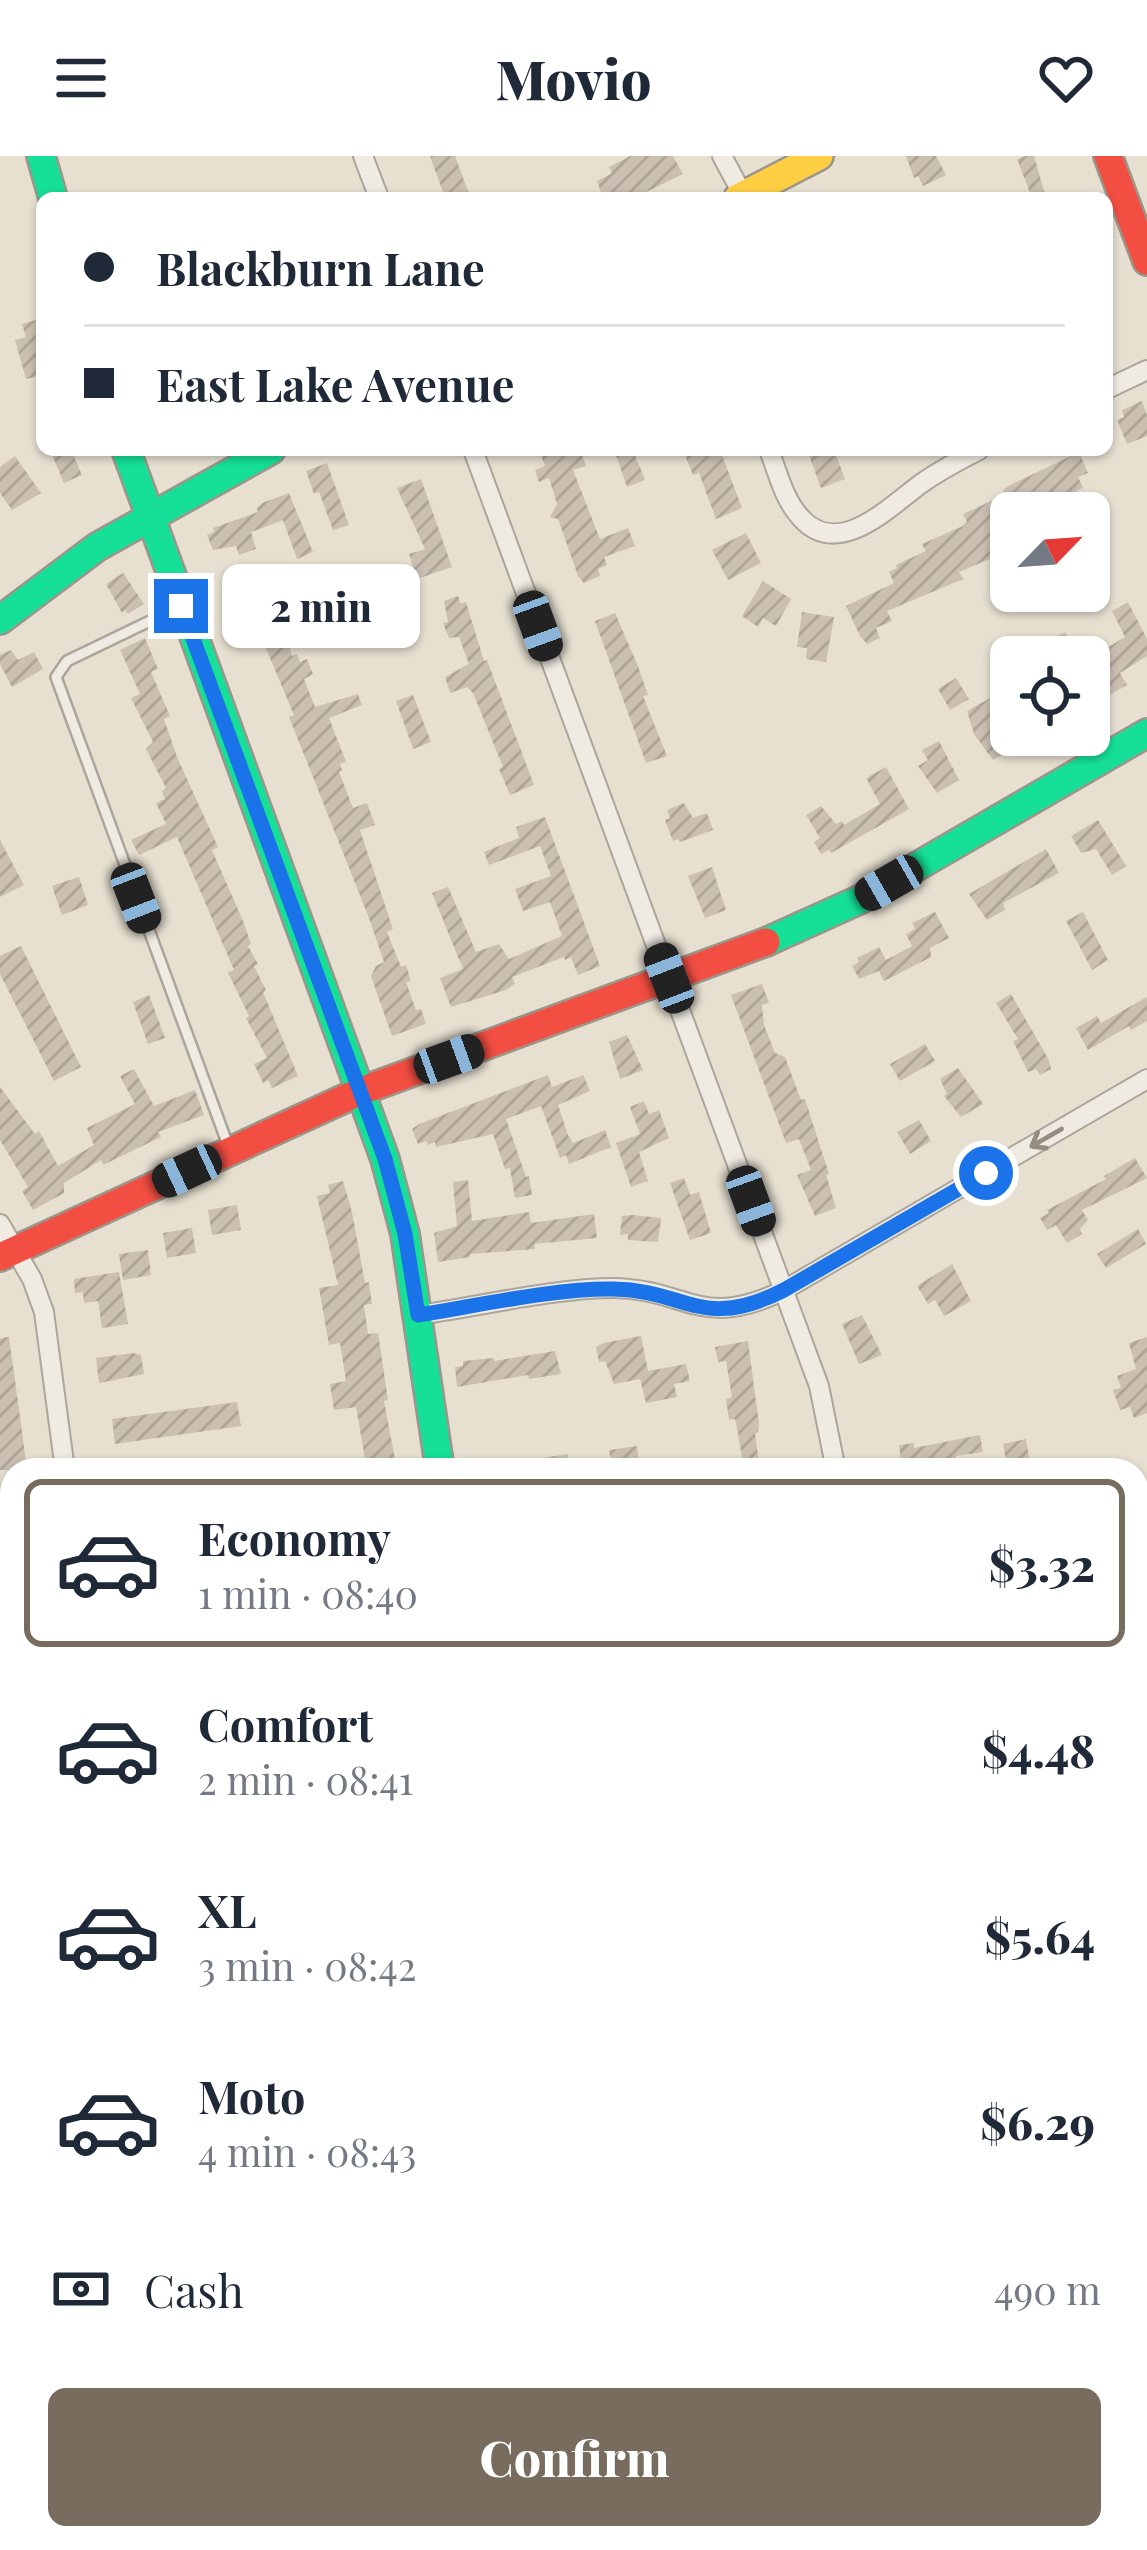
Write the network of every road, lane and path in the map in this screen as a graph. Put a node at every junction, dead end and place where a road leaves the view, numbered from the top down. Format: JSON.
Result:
{"nodes":[{"id":1,"x":41,"y":156,"type":"edge"},
{"id":2,"x":363,"y":156,"type":"edge"},
{"id":3,"x":722,"y":156,"type":"edge"},
{"id":4,"x":819,"y":156,"type":"edge"},
{"id":5,"x":1108,"y":156,"type":"edge"},
{"id":6,"x":51,"y":192,"type":"edge"},
{"id":7,"x":377,"y":192,"type":"edge"},
{"id":8,"x":739,"y":192,"type":"edge"},
{"id":9,"x":751,"y":192,"type":"edge"},
{"id":10,"x":1146,"y":259,"type":"edge"},
{"id":11,"x":1147,"y":370,"type":"edge"},
{"id":12,"x":1113,"y":386,"type":"edge"},
{"id":13,"x":128,"y":456,"type":"edge"},
{"id":14,"x":260,"y":456,"type":"edge"},
{"id":15,"x":475,"y":456,"type":"edge"},
{"id":16,"x":772,"y":456,"type":"edge"},
{"id":17,"x":969,"y":456,"type":"edge"},
{"id":18,"x":148,"y":517,"type":"junction"},
{"id":19,"x":181,"y":606,"type":"junction"},
{"id":20,"x":0,"y":620,"type":"edge"},
{"id":21,"x":1147,"y":733,"type":"edge"},
{"id":22,"x":669,"y":978,"type":"junction"},
{"id":23,"x":1147,"y":1079,"type":"edge"},
{"id":24,"x":361,"y":1091,"type":"junction"},
{"id":25,"x":230,"y":1151,"type":"junction"},
{"id":26,"x":0,"y":1224,"type":"edge"},
{"id":27,"x":8,"y":1253,"type":"edge"},
{"id":28,"x":784,"y":1290,"type":"junction"},
{"id":29,"x":418,"y":1315,"type":"junction"},
{"id":30,"x":63,"y":1458,"type":"edge"},
{"id":31,"x":438,"y":1458,"type":"edge"},
{"id":32,"x":834,"y":1458,"type":"edge"}],
"edges":[{"from":1,"to":6,"type":"street"},
{"from":2,"to":7,"type":"street"},
{"from":3,"to":8,"type":"street"},
{"from":4,"to":9,"type":"street"},
{"from":5,"to":10,"type":"street"},
{"from":11,"to":12,"type":"street"},
{"from":13,"to":18,"type":"street"},
{"from":14,"to":18,"type":"street"},
{"from":15,"to":22,"type":"street"},
{"from":16,"to":17,"type":"street"},
{"from":18,"to":19,"type":"street"},
{"from":18,"to":20,"type":"street"},
{"from":19,"to":24,"type":"street"},
{"from":19,"to":25,"type":"lane"},
{"from":21,"to":22,"type":"street"},
{"from":22,"to":24,"type":"street"},
{"from":22,"to":28,"type":"street"},
{"from":23,"to":28,"type":"street","one_way":true},
{"from":24,"to":25,"type":"street"},
{"from":24,"to":29,"type":"street"},
{"from":25,"to":27,"type":"street"},
{"from":26,"to":27,"type":"street"},
{"from":27,"to":30,"type":"street"},
{"from":28,"to":29,"type":"street"},
{"from":28,"to":32,"type":"street"},
{"from":29,"to":31,"type":"street"}]}
